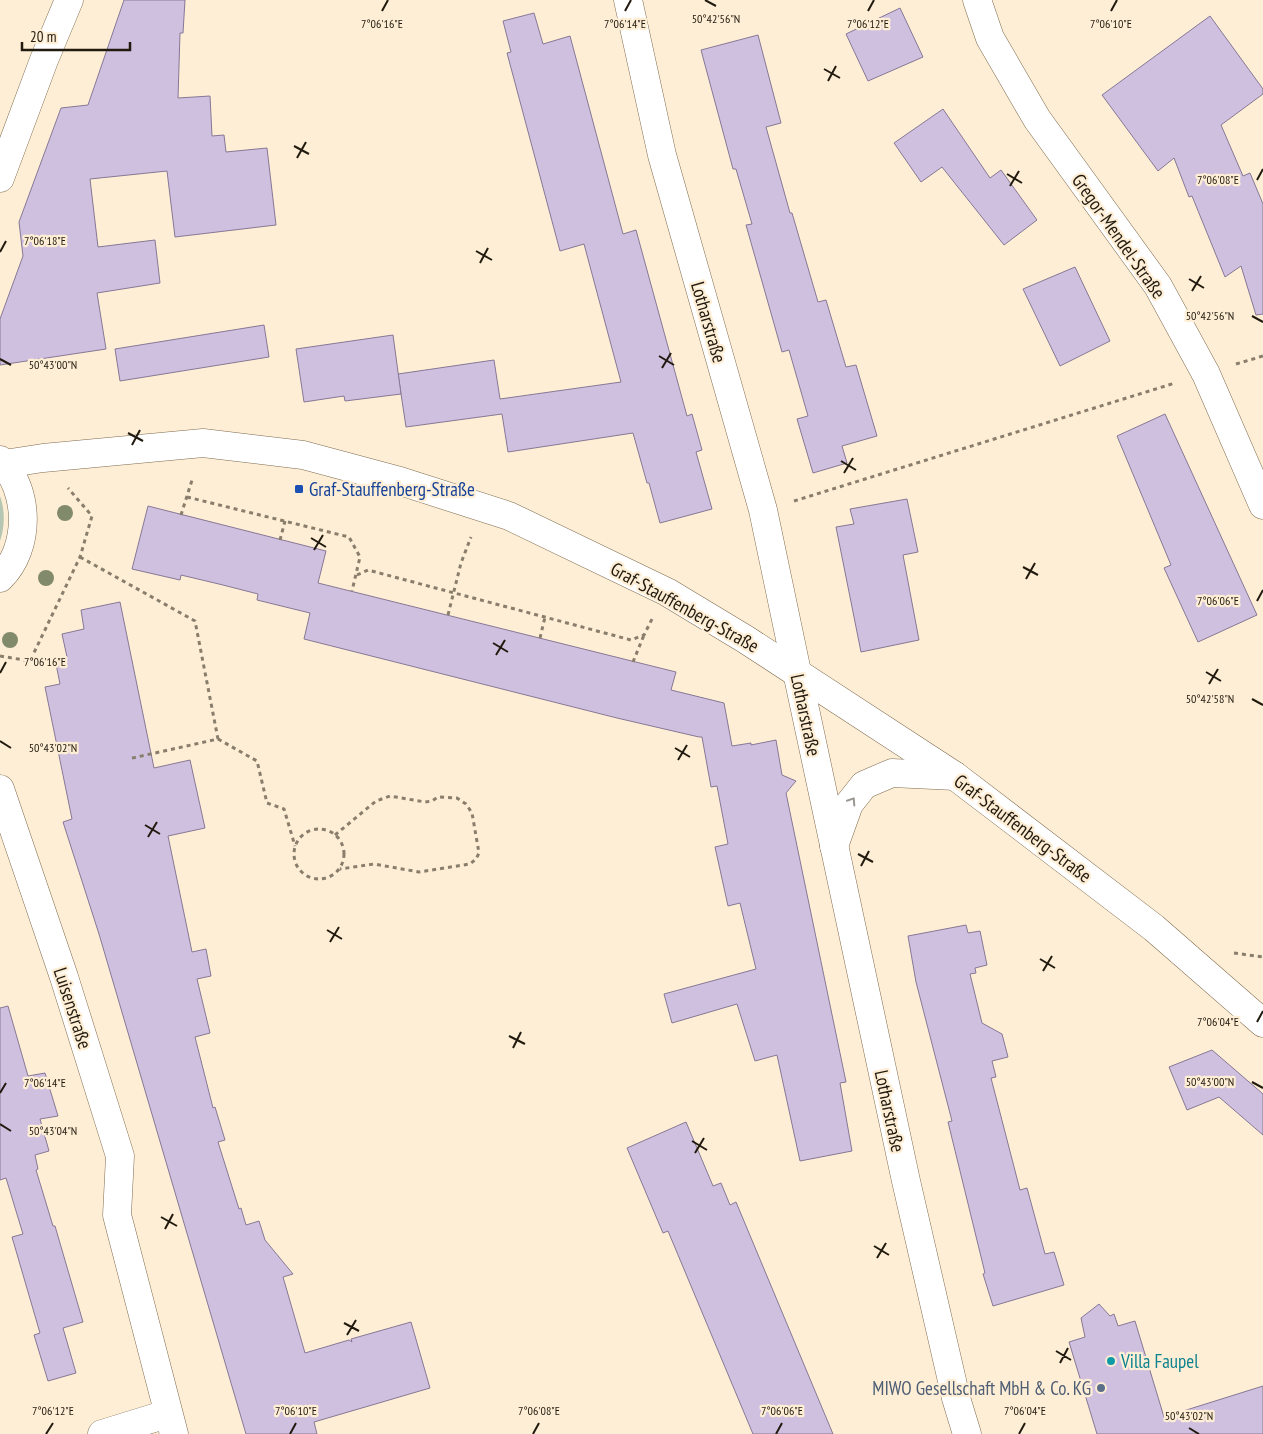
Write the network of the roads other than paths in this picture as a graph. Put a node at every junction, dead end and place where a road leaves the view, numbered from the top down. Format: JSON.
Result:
{"nodes":[{"id":1,"x":69,"y":0,"type":"edge"},
{"id":2,"x":628,"y":0,"type":"edge"},
{"id":3,"x":977,"y":0,"type":"edge"},
{"id":4,"x":0,"y":178,"type":"edge"},
{"id":5,"x":2,"y":462,"type":"edge"},
{"id":6,"x":1263,"y":505,"type":"edge"},
{"id":7,"x":0,"y":578,"type":"edge"},
{"id":8,"x":797,"y":672,"type":"junction"},
{"id":9,"x":955,"y":776,"type":"junction"},
{"id":10,"x":0,"y":789,"type":"edge"},
{"id":11,"x":834,"y":846,"type":"junction"},
{"id":12,"x":1263,"y":1023,"type":"edge"},
{"id":13,"x":170,"y":1424,"type":"edge"},
{"id":14,"x":102,"y":1434,"type":"edge"},
{"id":15,"x":967,"y":1434,"type":"edge"}],
"edges":[{"from":1,"to":4,"type":"street"},
{"from":2,"to":8,"type":"street","name":"Lotharstraße"},
{"from":3,"to":6,"type":"street","name":"Gregor-Mendel-Straße"},
{"from":5,"to":7,"type":"street"},
{"from":5,"to":8,"type":"street","name":"Graf-Stauffenberg-Straße"},
{"from":8,"to":9,"type":"street","name":"Graf-Stauffenberg-Straße"},
{"from":8,"to":11,"type":"street","name":"Lotharstraße"},
{"from":11,"to":9,"type":"street","one_way":true},
{"from":9,"to":12,"type":"street","name":"Graf-Stauffenberg-Straße"},
{"from":10,"to":13,"type":"street","name":"Luisenstraße"},
{"from":11,"to":15,"type":"street","name":"Lotharstraße"},
{"from":13,"to":14,"type":"street"}]}
